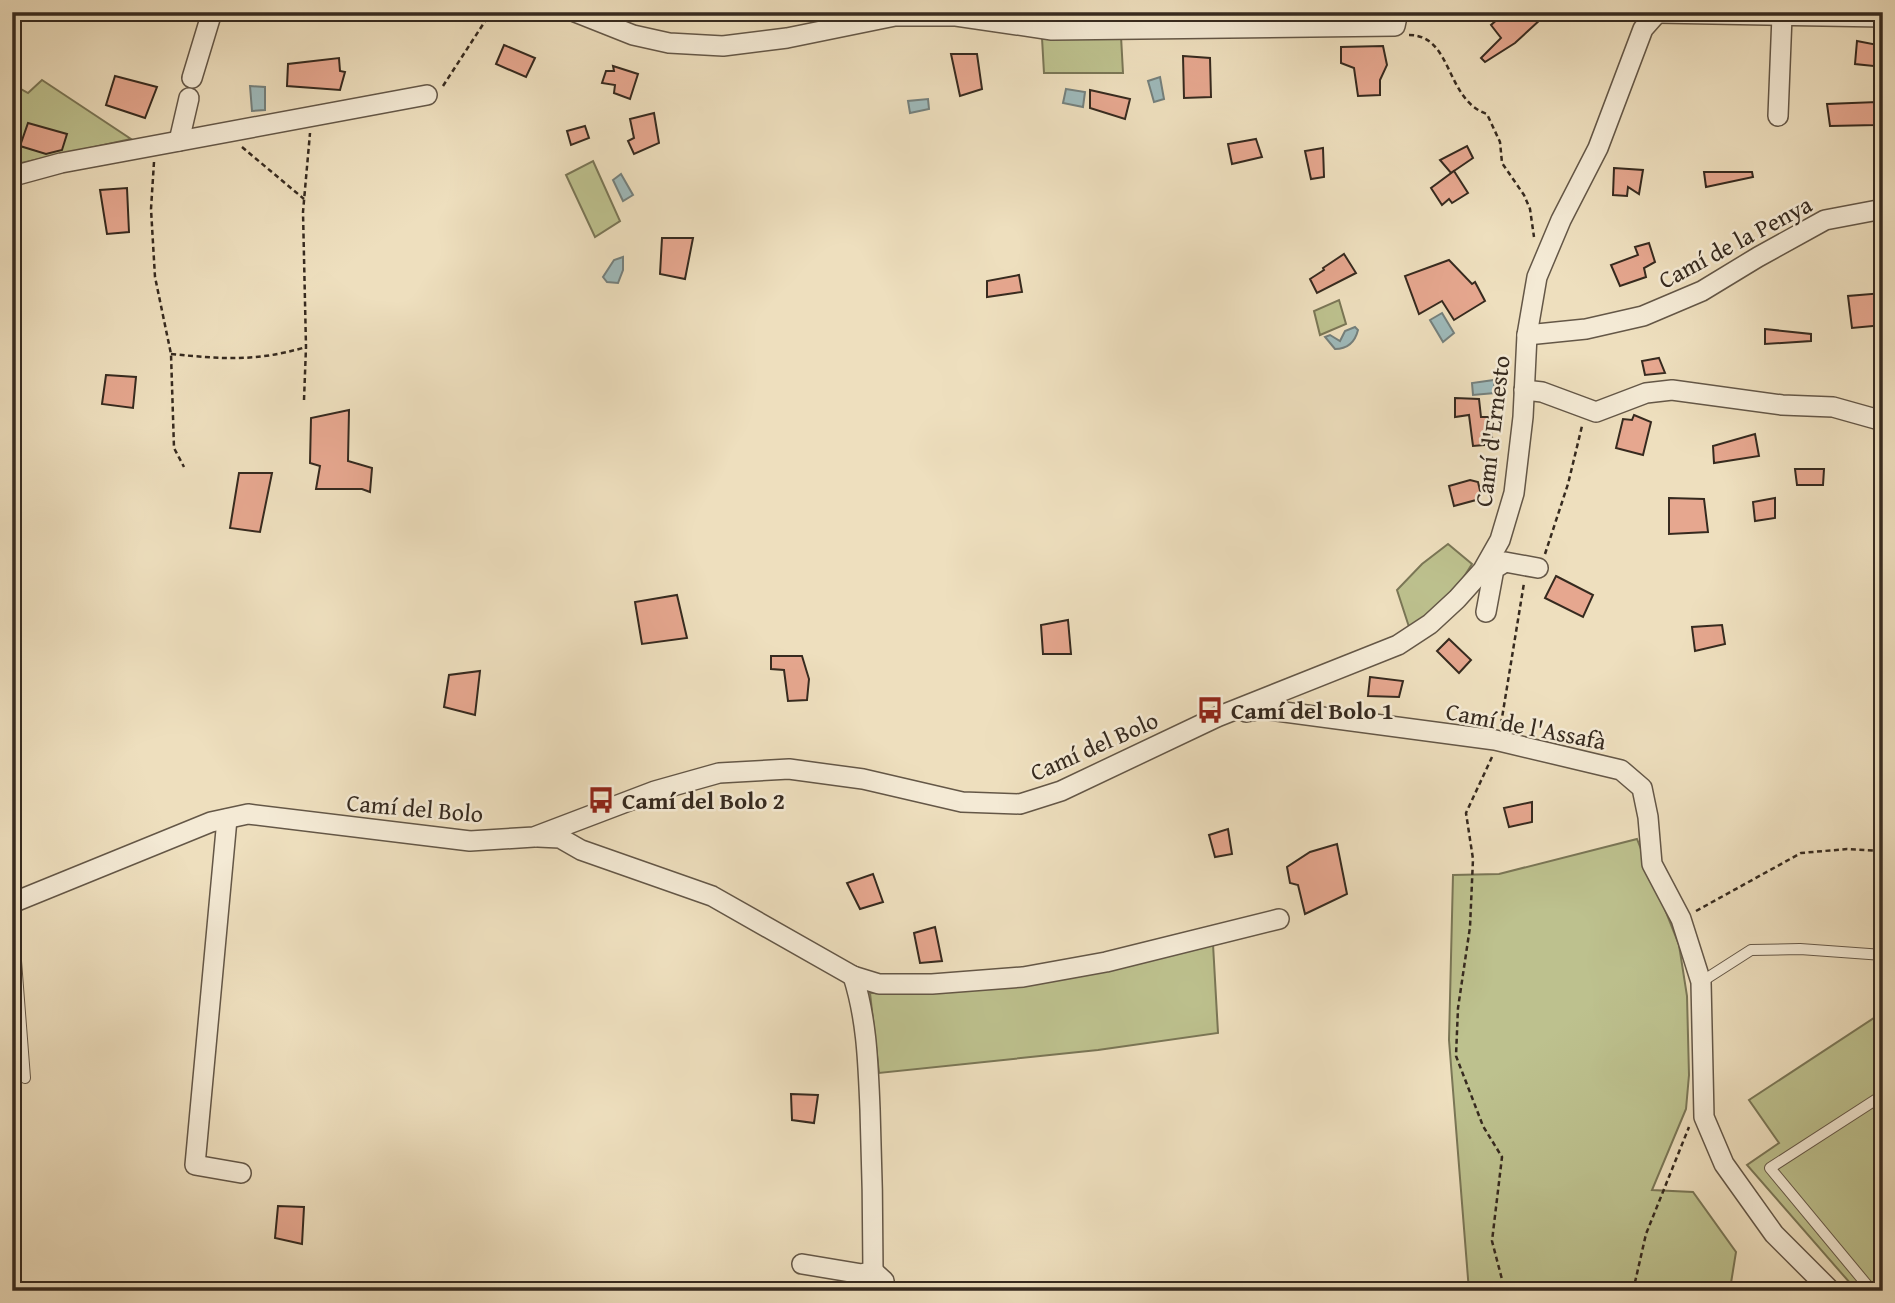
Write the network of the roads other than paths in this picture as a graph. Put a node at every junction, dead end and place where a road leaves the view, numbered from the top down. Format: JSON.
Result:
{"nodes":[{"id":1,"x":212,"y":12,"type":"edge"},
{"id":2,"x":575,"y":12,"type":"edge"},
{"id":3,"x":1398,"y":12,"type":"edge"},
{"id":4,"x":1658,"y":13,"type":"edge"},
{"id":5,"x":1782,"y":16,"type":"junction"},
{"id":6,"x":1883,"y":17,"type":"edge"},
{"id":7,"x":427,"y":95,"type":"road end"},
{"id":8,"x":1778,"y":116,"type":"dead end"},
{"id":9,"x":179,"y":141,"type":"junction"},
{"id":10,"x":12,"y":174,"type":"edge"},
{"id":11,"x":1883,"y":209,"type":"edge"},
{"id":12,"x":1527,"y":335,"type":"junction"},
{"id":13,"x":1524,"y":390,"type":"junction"},
{"id":14,"x":1883,"y":421,"type":"edge"},
{"id":15,"x":1497,"y":545,"type":"junction"},
{"id":16,"x":1534,"y":567,"type":"road end"},
{"id":17,"x":1494,"y":569,"type":"junction"},
{"id":18,"x":1486,"y":612,"type":"dead end"},
{"id":19,"x":1217,"y":717,"type":"junction"},
{"id":20,"x":227,"y":819,"type":"junction"},
{"id":21,"x":534,"y":837,"type":"junction"},
{"id":22,"x":12,"y":902,"type":"edge"},
{"id":23,"x":12,"y":909,"type":"edge"},
{"id":24,"x":1279,"y":919,"type":"dead end"},
{"id":25,"x":1883,"y":956,"type":"edge"},
{"id":26,"x":853,"y":976,"type":"junction"},
{"id":27,"x":1701,"y":982,"type":"junction"},
{"id":28,"x":25,"y":1078,"type":"dead end"},
{"id":29,"x":1883,"y":1095,"type":"edge"},
{"id":30,"x":242,"y":1173,"type":"dead end"},
{"id":31,"x":802,"y":1264,"type":"dead end"},
{"id":32,"x":873,"y":1271,"type":"junction"},
{"id":33,"x":885,"y":1291,"type":"edge"},
{"id":34,"x":1831,"y":1291,"type":"edge"},
{"id":35,"x":1872,"y":1291,"type":"edge"}],
"edges":[{"from":1,"to":9,"type":"street"},
{"from":2,"to":3,"type":"street"},
{"from":4,"to":5,"type":"street"},
{"from":4,"to":12,"type":"street","name":"Camí d'Ernesto"},
{"from":5,"to":6,"type":"street"},
{"from":5,"to":8,"type":"street"},
{"from":7,"to":9,"type":"street"},
{"from":9,"to":10,"type":"street"},
{"from":11,"to":12,"type":"street","name":"Camí de la Penya"},
{"from":12,"to":13,"type":"street","name":"Camí d'Ernesto"},
{"from":13,"to":14,"type":"street"},
{"from":13,"to":15,"type":"street","name":"Camí d'Ernesto"},
{"from":15,"to":17,"type":"street"},
{"from":15,"to":19,"type":"street","name":"Camí d'Ernesto"},
{"from":16,"to":17,"type":"street"},
{"from":17,"to":18,"type":"street"},
{"from":19,"to":21,"type":"street","name":"Camí del Bolo"},
{"from":19,"to":27,"type":"street","name":"Camí de l'Assafà"},
{"from":20,"to":21,"type":"street","name":"Camí del Bolo"},
{"from":20,"to":22,"type":"street","name":"Camí del Bolo"},
{"from":20,"to":30,"type":"street"},
{"from":21,"to":26,"type":"street"},
{"from":23,"to":28,"type":"lane"},
{"from":24,"to":26,"type":"street"},
{"from":25,"to":27,"type":"lane"},
{"from":26,"to":32,"type":"street"},
{"from":27,"to":34,"type":"street","name":"Camí de l'Assafà"},
{"from":29,"to":35,"type":"lane"},
{"from":31,"to":32,"type":"street"},
{"from":32,"to":33,"type":"street"}]}
